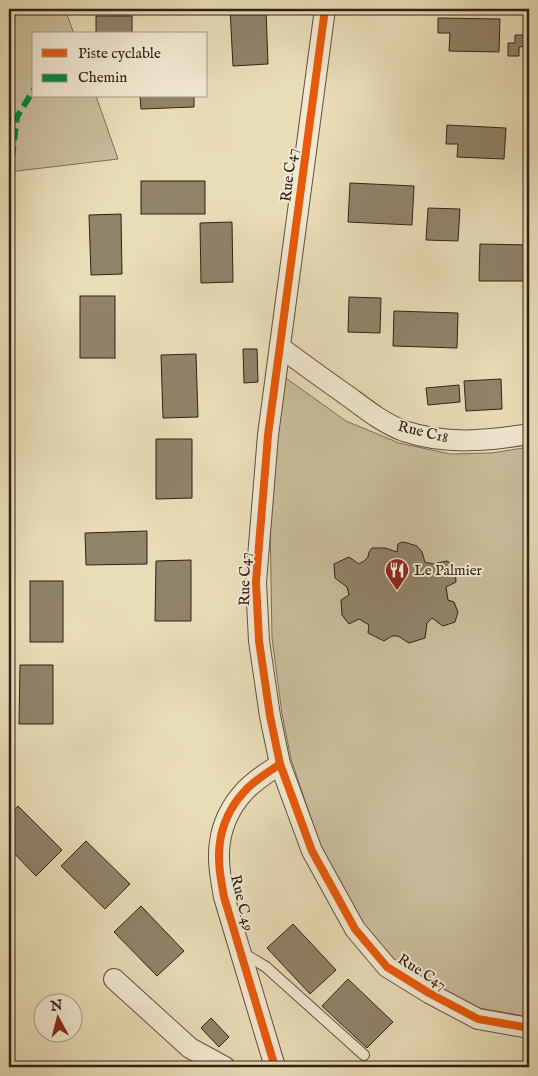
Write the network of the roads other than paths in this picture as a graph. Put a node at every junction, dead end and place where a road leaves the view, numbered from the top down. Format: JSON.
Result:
{"nodes":[{"id":1,"x":324,"y":9,"type":"edge"},
{"id":2,"x":280,"y":348,"type":"junction"},
{"id":3,"x":529,"y":434,"type":"edge"},
{"id":4,"x":280,"y":764,"type":"junction"},
{"id":5,"x":241,"y":952,"type":"junction"},
{"id":6,"x":114,"y":978,"type":"dead end"},
{"id":7,"x":529,"y":1028,"type":"edge"},
{"id":8,"x":364,"y":1055,"type":"dead end"},
{"id":9,"x":225,"y":1067,"type":"edge"},
{"id":10,"x":275,"y":1067,"type":"edge"}],
"edges":[{"from":1,"to":2,"type":"street","name":"Rue C47"},
{"from":2,"to":3,"type":"street","name":"Rue C18"},
{"from":2,"to":4,"type":"street","name":"Rue C47"},
{"from":4,"to":5,"type":"street","name":"Rue C 49"},
{"from":4,"to":7,"type":"street","name":"Rue C47"},
{"from":5,"to":8,"type":"lane"},
{"from":5,"to":10,"type":"street","name":"Rue C 49"},
{"from":6,"to":9,"type":"street"}]}
